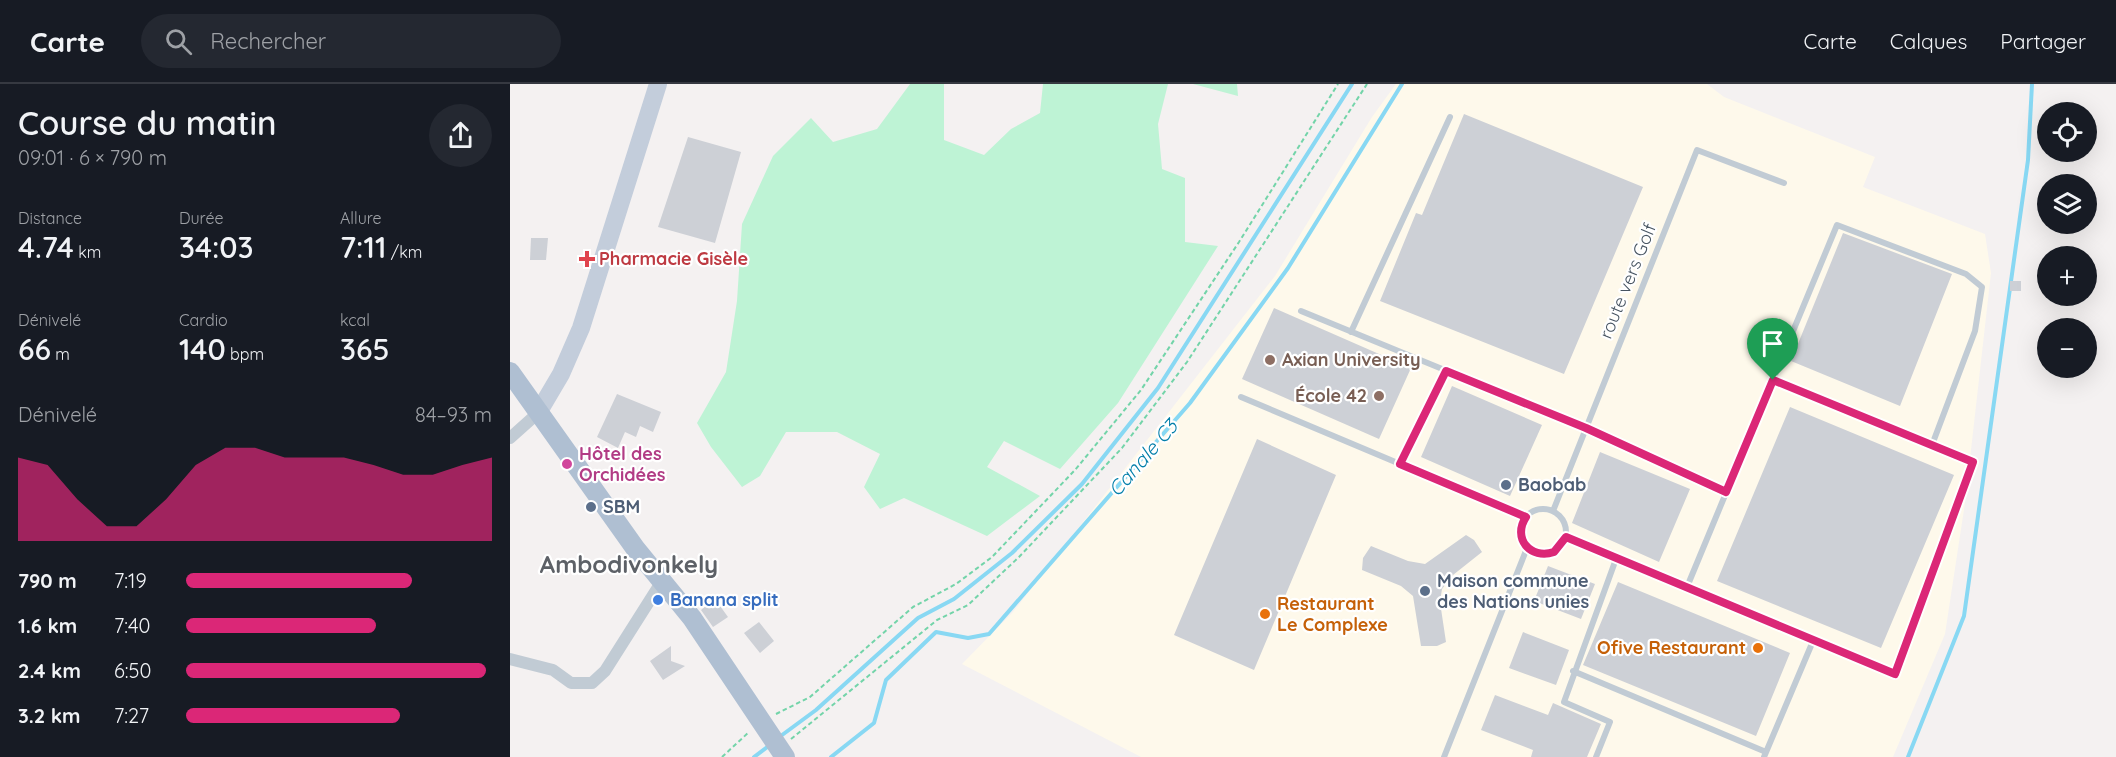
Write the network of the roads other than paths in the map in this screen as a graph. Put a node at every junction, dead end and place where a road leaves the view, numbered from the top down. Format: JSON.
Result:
{"nodes":[{"id":1,"x":658,"y":84,"type":"edge"},
{"id":2,"x":1450,"y":117,"type":"dead end"},
{"id":3,"x":1784,"y":183,"type":"dead end"},
{"id":4,"x":1301,"y":311,"type":"dead end"},
{"id":5,"x":1351,"y":332,"type":"junction"},
{"id":6,"x":1446,"y":371,"type":"junction"},
{"id":7,"x":510,"y":372,"type":"edge"},
{"id":8,"x":1773,"y":380,"type":"junction"},
{"id":9,"x":1241,"y":397,"type":"dead end"},
{"id":10,"x":538,"y":413,"type":"junction"},
{"id":11,"x":1586,"y":428,"type":"junction"},
{"id":12,"x":510,"y":438,"type":"edge"},
{"id":13,"x":1932,"y":445,"type":"junction"},
{"id":14,"x":1400,"y":464,"type":"junction"},
{"id":15,"x":1726,"y":492,"type":"junction"},
{"id":16,"x":1553,"y":511,"type":"junction"},
{"id":17,"x":1526,"y":517,"type":"junction"},
{"id":18,"x":1566,"y":537,"type":"junction"},
{"id":19,"x":1527,"y":548,"type":"junction"},
{"id":20,"x":1616,"y":559,"type":"junction"},
{"id":21,"x":662,"y":581,"type":"junction"},
{"id":22,"x":1687,"y":587,"type":"junction"},
{"id":23,"x":1813,"y":641,"type":"junction"},
{"id":24,"x":510,"y":659,"type":"edge"},
{"id":25,"x":1573,"y":671,"type":"junction"},
{"id":26,"x":782,"y":753,"type":"edge"},
{"id":27,"x":1765,"y":754,"type":"edge"},
{"id":28,"x":1444,"y":757,"type":"edge"},
{"id":29,"x":1596,"y":757,"type":"edge"}],
"edges":[{"from":1,"to":10,"type":"main road"},
{"from":2,"to":5,"type":"lane"},
{"from":3,"to":11,"type":"lane","name":"route vers Golf"},
{"from":4,"to":5,"type":"lane"},
{"from":5,"to":6,"type":"lane"},
{"from":6,"to":11,"type":"lane"},
{"from":6,"to":14,"type":"lane"},
{"from":7,"to":10,"type":"main road"},
{"from":8,"to":13,"type":"lane"},
{"from":8,"to":13,"type":"lane"},
{"from":8,"to":15,"type":"lane"},
{"from":9,"to":14,"type":"lane"},
{"from":10,"to":12,"type":"street"},
{"from":10,"to":21,"type":"main road"},
{"from":11,"to":15,"type":"lane"},
{"from":11,"to":16,"type":"lane","name":"route vers Golf"},
{"from":13,"to":23,"type":"lane"},
{"from":14,"to":17,"type":"lane"},
{"from":15,"to":22,"type":"lane"},
{"from":16,"to":17,"type":"lane"},
{"from":16,"to":18,"type":"lane"},
{"from":17,"to":19,"type":"lane"},
{"from":18,"to":19,"type":"lane"},
{"from":18,"to":20,"type":"lane"},
{"from":19,"to":28,"type":"lane"},
{"from":20,"to":22,"type":"lane"},
{"from":20,"to":25,"type":"lane"},
{"from":21,"to":24,"type":"street"},
{"from":21,"to":26,"type":"main road"},
{"from":22,"to":23,"type":"lane"},
{"from":23,"to":27,"type":"lane"},
{"from":25,"to":27,"type":"lane"},
{"from":25,"to":29,"type":"lane"}]}
